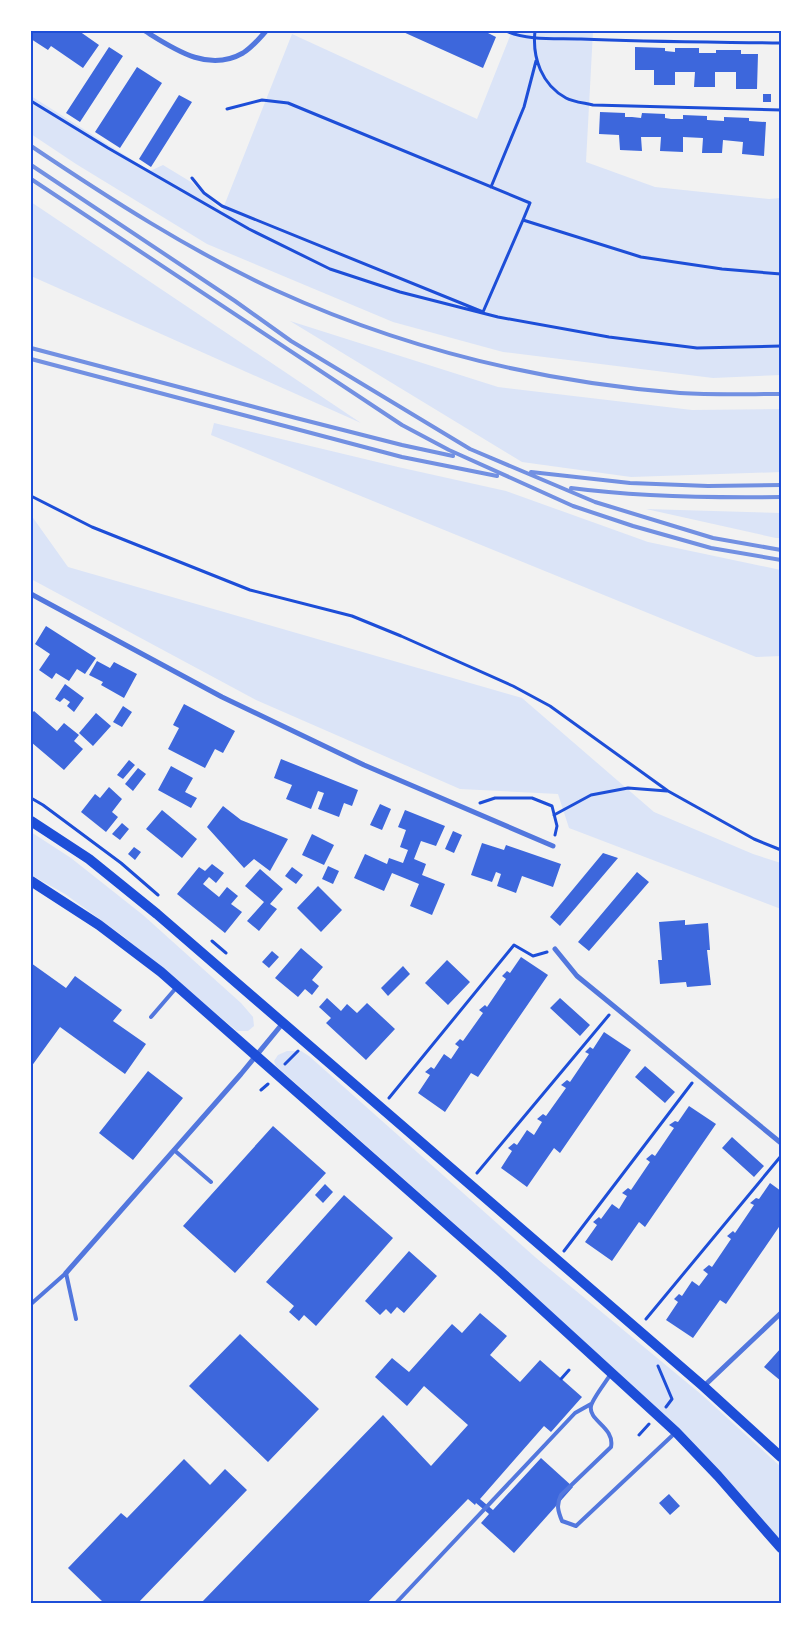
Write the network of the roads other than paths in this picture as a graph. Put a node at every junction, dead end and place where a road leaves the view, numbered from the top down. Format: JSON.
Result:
{"nodes":[{"id":1,"x":145,"y":31,"type":"edge"},
{"id":2,"x":266,"y":31,"type":"edge"},
{"id":3,"x":31,"y":594,"type":"edge"},
{"id":4,"x":31,"y":821,"type":"edge"},
{"id":5,"x":553,"y":846,"type":"road end"},
{"id":6,"x":31,"y":881,"type":"edge"},
{"id":7,"x":555,"y":949,"type":"road end"},
{"id":8,"x":178,"y":987,"type":"junction"},
{"id":9,"x":151,"y":1017,"type":"dead end"},
{"id":10,"x":283,"y":1023,"type":"junction"},
{"id":11,"x":256,"y":1056,"type":"junction"},
{"id":12,"x":781,"y":1143,"type":"edge"},
{"id":13,"x":174,"y":1150,"type":"junction"},
{"id":14,"x":211,"y":1182,"type":"dead end"},
{"id":15,"x":66,"y":1273,"type":"junction"},
{"id":16,"x":31,"y":1304,"type":"edge"},
{"id":17,"x":781,"y":1313,"type":"edge"},
{"id":18,"x":76,"y":1319,"type":"dead end"},
{"id":19,"x":612,"y":1372,"type":"junction"},
{"id":20,"x":703,"y":1386,"type":"junction"},
{"id":21,"x":591,"y":1404,"type":"junction"},
{"id":22,"x":676,"y":1432,"type":"junction"},
{"id":23,"x":781,"y":1457,"type":"edge"},
{"id":24,"x":781,"y":1548,"type":"edge"},
{"id":25,"x":396,"y":1603,"type":"edge"}],
"edges":[{"from":1,"to":2,"type":"street"},
{"from":3,"to":5,"type":"street"},
{"from":4,"to":10,"type":"main road"},
{"from":6,"to":8,"type":"main road"},
{"from":7,"to":12,"type":"street"},
{"from":8,"to":9,"type":"lane"},
{"from":8,"to":11,"type":"main road"},
{"from":10,"to":11,"type":"street"},
{"from":10,"to":20,"type":"main road"},
{"from":11,"to":13,"type":"street"},
{"from":11,"to":19,"type":"main road"},
{"from":13,"to":14,"type":"lane"},
{"from":13,"to":15,"type":"street"},
{"from":15,"to":16,"type":"lane"},
{"from":15,"to":18,"type":"lane"},
{"from":17,"to":20,"type":"street"},
{"from":19,"to":21,"type":"lane"},
{"from":19,"to":22,"type":"main road"},
{"from":20,"to":23,"type":"main road"},
{"from":21,"to":22,"type":"lane"},
{"from":21,"to":25,"type":"lane"},
{"from":22,"to":24,"type":"main road"}]}
